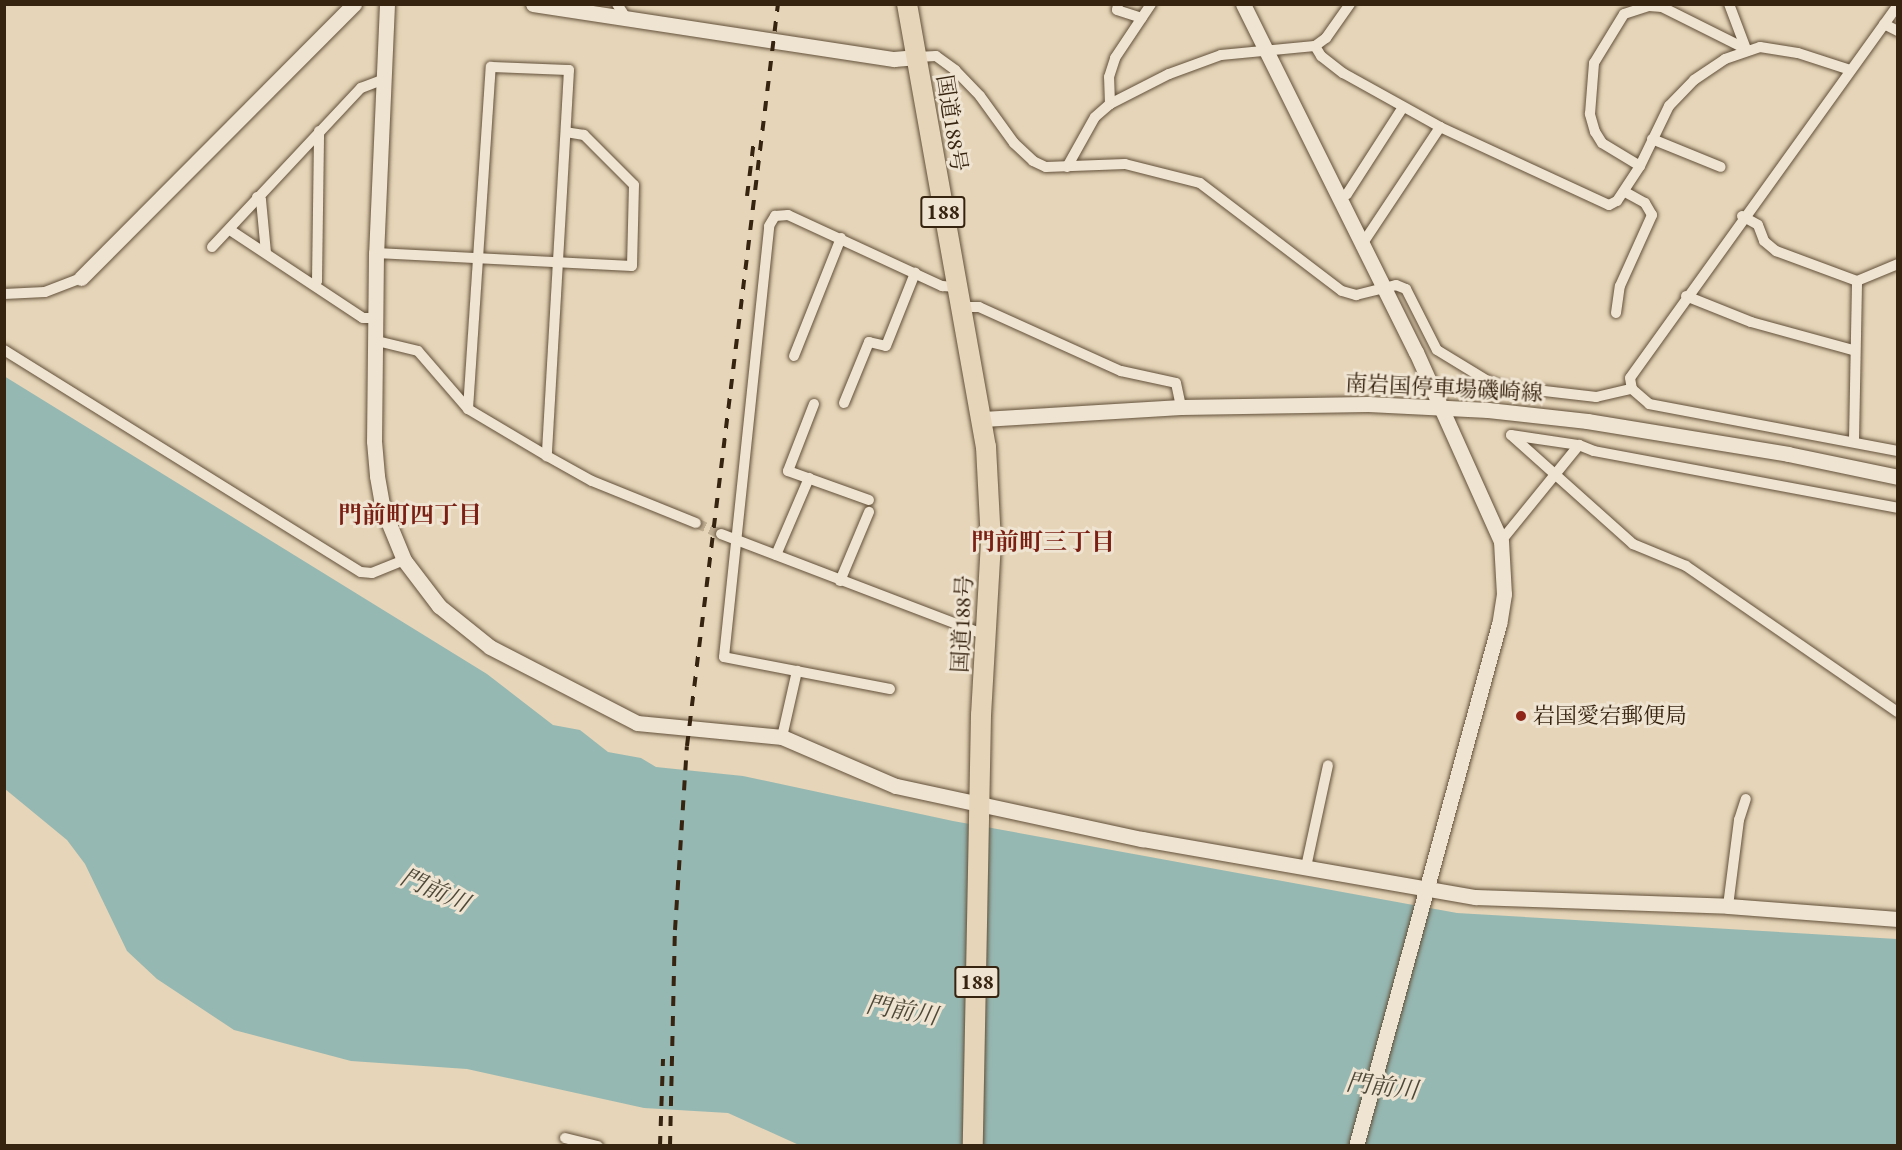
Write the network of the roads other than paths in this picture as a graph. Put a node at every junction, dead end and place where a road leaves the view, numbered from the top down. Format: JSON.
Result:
{"nodes":[{"id":1,"x":354,"y":4,"type":"edge"},
{"id":2,"x":387,"y":4,"type":"edge"},
{"id":3,"x":533,"y":4,"type":"edge"},
{"id":4,"x":617,"y":4,"type":"edge"},
{"id":5,"x":907,"y":4,"type":"edge"},
{"id":6,"x":1118,"y":4,"type":"edge"},
{"id":7,"x":1151,"y":4,"type":"edge"},
{"id":8,"x":1243,"y":4,"type":"edge"},
{"id":9,"x":1350,"y":4,"type":"edge"},
{"id":10,"x":1730,"y":4,"type":"edge"},
{"id":11,"x":1898,"y":5,"type":"edge"},
{"id":12,"x":626,"y":18,"type":"junction"},
{"id":13,"x":1142,"y":18,"type":"junction"},
{"id":14,"x":1884,"y":24,"type":"junction"},
{"id":15,"x":1898,"y":31,"type":"edge"},
{"id":16,"x":1315,"y":46,"type":"junction"},
{"id":17,"x":1746,"y":49,"type":"junction"},
{"id":18,"x":1264,"y":51,"type":"junction"},
{"id":19,"x":917,"y":57,"type":"junction"},
{"id":20,"x":1850,"y":70,"type":"junction"},
{"id":21,"x":382,"y":80,"type":"junction"},
{"id":22,"x":1110,"y":104,"type":"junction"},
{"id":23,"x":1403,"y":107,"type":"junction"},
{"id":24,"x":1440,"y":127,"type":"junction"},
{"id":25,"x":320,"y":130,"type":"junction"},
{"id":26,"x":566,"y":132,"type":"junction"},
{"id":27,"x":1652,"y":139,"type":"junction"},
{"id":28,"x":1640,"y":166,"type":"junction"},
{"id":29,"x":1067,"y":167,"type":"junction"},
{"id":30,"x":1721,"y":167,"type":"dead end"},
{"id":31,"x":1625,"y":192,"type":"junction"},
{"id":32,"x":258,"y":197,"type":"junction"},
{"id":33,"x":1338,"y":200,"type":"junction"},
{"id":34,"x":1742,"y":216,"type":"junction"},
{"id":35,"x":230,"y":230,"type":"junction"},
{"id":36,"x":841,"y":238,"type":"junction"},
{"id":37,"x":1361,"y":246,"type":"junction"},
{"id":38,"x":212,"y":247,"type":"dead end"},
{"id":39,"x":266,"y":253,"type":"junction"},
{"id":40,"x":376,"y":253,"type":"junction"},
{"id":41,"x":477,"y":256,"type":"junction"},
{"id":42,"x":558,"y":261,"type":"junction"},
{"id":43,"x":1898,"y":264,"type":"edge"},
{"id":44,"x":915,"y":273,"type":"junction"},
{"id":45,"x":81,"y":278,"type":"joint"},
{"id":46,"x":1857,"y":281,"type":"junction"},
{"id":47,"x":314,"y":285,"type":"junction"},
{"id":48,"x":958,"y":287,"type":"junction"},
{"id":49,"x":1383,"y":290,"type":"junction"},
{"id":50,"x":4,"y":294,"type":"edge"},
{"id":51,"x":1686,"y":296,"type":"junction"},
{"id":52,"x":961,"y":307,"type":"junction"},
{"id":53,"x":1616,"y":313,"type":"dead end"},
{"id":54,"x":376,"y":318,"type":"junction"},
{"id":55,"x":377,"y":341,"type":"junction"},
{"id":56,"x":4,"y":350,"type":"edge"},
{"id":57,"x":1853,"y":350,"type":"junction"},
{"id":58,"x":794,"y":356,"type":"dead end"},
{"id":59,"x":1632,"y":389,"type":"junction"},
{"id":60,"x":844,"y":403,"type":"dead end"},
{"id":61,"x":814,"y":404,"type":"dead end"},
{"id":62,"x":1181,"y":407,"type":"junction"},
{"id":63,"x":1442,"y":408,"type":"junction"},
{"id":64,"x":468,"y":409,"type":"junction"},
{"id":65,"x":983,"y":419,"type":"junction"},
{"id":66,"x":1854,"y":440,"type":"junction"},
{"id":67,"x":1579,"y":445,"type":"junction"},
{"id":68,"x":1898,"y":451,"type":"edge"},
{"id":69,"x":547,"y":456,"type":"junction"},
{"id":70,"x":1554,"y":474,"type":"junction"},
{"id":71,"x":1898,"y":477,"type":"edge"},
{"id":72,"x":809,"y":478,"type":"junction"},
{"id":73,"x":869,"y":500,"type":"dead end"},
{"id":74,"x":1898,"y":508,"type":"edge"},
{"id":75,"x":869,"y":512,"type":"dead end"},
{"id":76,"x":696,"y":523,"type":"tunnel mouth"},
{"id":77,"x":721,"y":534,"type":"tunnel mouth"},
{"id":78,"x":737,"y":540,"type":"junction"},
{"id":79,"x":1501,"y":541,"type":"junction"},
{"id":80,"x":776,"y":555,"type":"junction"},
{"id":81,"x":404,"y":560,"type":"junction"},
{"id":82,"x":840,"y":581,"type":"junction"},
{"id":83,"x":986,"y":635,"type":"junction"},
{"id":84,"x":797,"y":671,"type":"junction"},
{"id":85,"x":890,"y":689,"type":"dead end"},
{"id":86,"x":1898,"y":712,"type":"edge"},
{"id":87,"x":782,"y":737,"type":"junction"},
{"id":88,"x":1329,"y":765,"type":"dead end"},
{"id":89,"x":1746,"y":799,"type":"dead end"},
{"id":90,"x":980,"y":811,"type":"junction"},
{"id":91,"x":1306,"y":867,"type":"junction"},
{"id":92,"x":1424,"y":893,"type":"junction"},
{"id":93,"x":1728,"y":906,"type":"junction"},
{"id":94,"x":1898,"y":919,"type":"edge"},
{"id":95,"x":565,"y":1138,"type":"dead end"},
{"id":96,"x":598,"y":1146,"type":"edge"},
{"id":97,"x":973,"y":1146,"type":"edge"},
{"id":98,"x":1356,"y":1146,"type":"edge"}],
"edges":[{"from":1,"to":45,"type":"street"},
{"from":2,"to":21,"type":"street"},
{"from":3,"to":12,"type":"street"},
{"from":4,"to":12,"type":"street"},
{"from":5,"to":19,"type":"highway","name":"国道188号","number":"188"},
{"from":6,"to":13,"type":"street"},
{"from":7,"to":13,"type":"street"},
{"from":8,"to":18,"type":"street"},
{"from":9,"to":16,"type":"street"},
{"from":10,"to":17,"type":"street"},
{"from":11,"to":14,"type":"street"},
{"from":12,"to":19,"type":"street"},
{"from":13,"to":22,"type":"street"},
{"from":14,"to":15,"type":"street"},
{"from":14,"to":20,"type":"street"},
{"from":16,"to":18,"type":"street"},
{"from":16,"to":23,"type":"street"},
{"from":17,"to":20,"type":"street"},
{"from":17,"to":27,"type":"street"},
{"from":17,"to":28,"type":"street"},
{"from":18,"to":22,"type":"street"},
{"from":18,"to":33,"type":"street"},
{"from":19,"to":29,"type":"street"},
{"from":19,"to":48,"type":"highway","name":"国道188号","number":"188"},
{"from":20,"to":34,"type":"street"},
{"from":21,"to":25,"type":"street"},
{"from":21,"to":40,"type":"street"},
{"from":22,"to":29,"type":"street"},
{"from":23,"to":24,"type":"street"},
{"from":23,"to":33,"type":"street"},
{"from":24,"to":31,"type":"street"},
{"from":24,"to":37,"type":"street"},
{"from":25,"to":32,"type":"street"},
{"from":25,"to":47,"type":"street"},
{"from":26,"to":41,"type":"street"},
{"from":26,"to":42,"type":"street"},
{"from":26,"to":42,"type":"street"},
{"from":27,"to":28,"type":"street"},
{"from":27,"to":30,"type":"street"},
{"from":28,"to":31,"type":"street"},
{"from":29,"to":49,"type":"street"},
{"from":31,"to":53,"type":"street"},
{"from":32,"to":35,"type":"street"},
{"from":32,"to":39,"type":"street"},
{"from":33,"to":37,"type":"street"},
{"from":34,"to":46,"type":"street"},
{"from":34,"to":51,"type":"street"},
{"from":35,"to":38,"type":"street"},
{"from":35,"to":39,"type":"street"},
{"from":36,"to":44,"type":"street"},
{"from":36,"to":58,"type":"street"},
{"from":36,"to":78,"type":"street"},
{"from":37,"to":49,"type":"street"},
{"from":39,"to":47,"type":"street"},
{"from":40,"to":41,"type":"street"},
{"from":40,"to":54,"type":"street"},
{"from":41,"to":42,"type":"street"},
{"from":41,"to":64,"type":"street"},
{"from":42,"to":69,"type":"street"},
{"from":43,"to":46,"type":"street"},
{"from":44,"to":48,"type":"street"},
{"from":44,"to":60,"type":"street"},
{"from":45,"to":50,"type":"street"},
{"from":46,"to":57,"type":"street"},
{"from":47,"to":54,"type":"street"},
{"from":48,"to":52,"type":"highway","name":"国道188号","number":"188"},
{"from":49,"to":59,"type":"street"},
{"from":49,"to":63,"type":"street"},
{"from":51,"to":57,"type":"street"},
{"from":51,"to":59,"type":"street"},
{"from":52,"to":62,"type":"street"},
{"from":52,"to":65,"type":"highway","name":"国道188号","number":"188"},
{"from":54,"to":55,"type":"street"},
{"from":55,"to":64,"type":"street"},
{"from":55,"to":81,"type":"street"},
{"from":56,"to":81,"type":"street"},
{"from":57,"to":66,"type":"street"},
{"from":59,"to":66,"type":"street"},
{"from":61,"to":72,"type":"street"},
{"from":62,"to":63,"type":"street","name":"南岩国停車場磯崎線"},
{"from":62,"to":65,"type":"street","name":"南岩国停車場磯崎線"},
{"from":63,"to":71,"type":"street","name":"南岩国停車場磯崎線"},
{"from":63,"to":79,"type":"street"},
{"from":64,"to":69,"type":"street"},
{"from":65,"to":83,"type":"highway","name":"国道188号","number":"188"},
{"from":66,"to":68,"type":"street"},
{"from":67,"to":70,"type":"street"},
{"from":67,"to":70,"type":"street"},
{"from":67,"to":74,"type":"street"},
{"from":69,"to":76,"type":"street"},
{"from":70,"to":79,"type":"street"},
{"from":70,"to":86,"type":"street"},
{"from":72,"to":73,"type":"street"},
{"from":72,"to":80,"type":"street"},
{"from":75,"to":82,"type":"street"},
{"from":77,"to":78,"type":"street"},
{"from":78,"to":80,"type":"street"},
{"from":78,"to":84,"type":"street"},
{"from":79,"to":92,"type":"street"},
{"from":80,"to":82,"type":"street"},
{"from":81,"to":87,"type":"street"},
{"from":82,"to":83,"type":"street"},
{"from":83,"to":90,"type":"highway","name":"国道188号","number":"188"},
{"from":84,"to":85,"type":"street"},
{"from":84,"to":87,"type":"street"},
{"from":87,"to":90,"type":"street"},
{"from":88,"to":91,"type":"street"},
{"from":89,"to":93,"type":"street"},
{"from":90,"to":91,"type":"street"},
{"from":90,"to":97,"type":"highway","name":"国道188号","number":"188"},
{"from":91,"to":92,"type":"street"},
{"from":92,"to":93,"type":"street"},
{"from":92,"to":98,"type":"street"},
{"from":93,"to":94,"type":"street"},
{"from":95,"to":96,"type":"street"}]}
